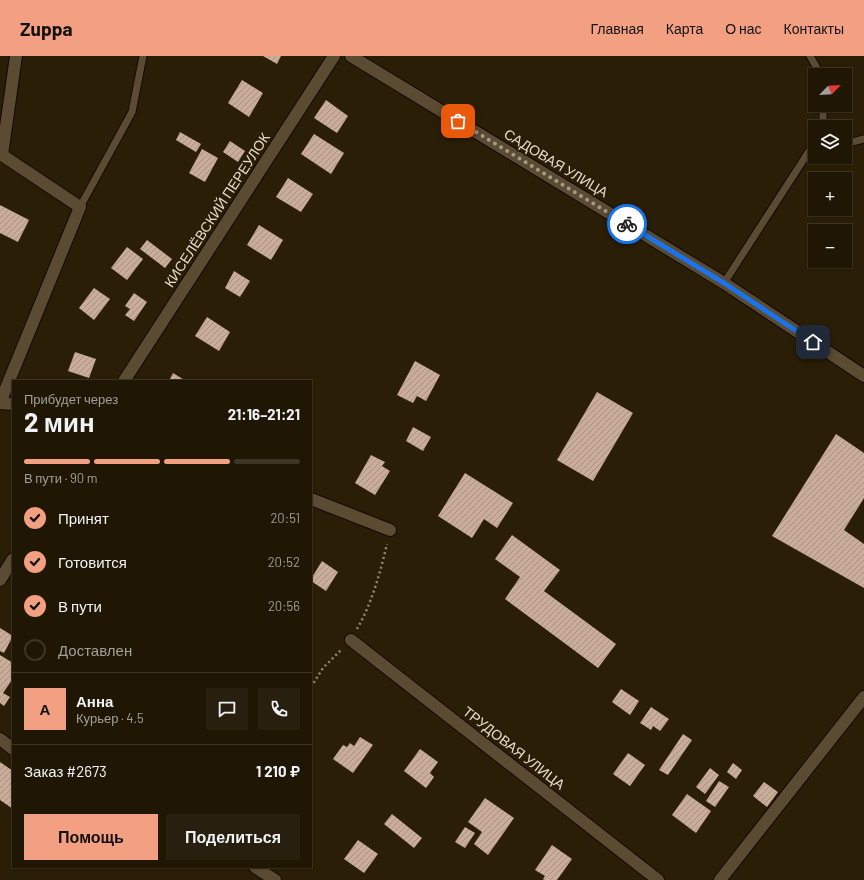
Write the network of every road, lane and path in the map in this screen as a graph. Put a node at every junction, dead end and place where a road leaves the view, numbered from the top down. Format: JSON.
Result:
{"nodes":[{"id":1,"x":16,"y":56,"type":"edge"},
{"id":2,"x":143,"y":56,"type":"edge"},
{"id":3,"x":334,"y":56,"type":"edge"},
{"id":4,"x":351,"y":56,"type":"edge"},
{"id":5,"x":810,"y":56,"type":"edge"},
{"id":6,"x":818,"y":68,"type":"edge"},
{"id":7,"x":864,"y":138,"type":"edge"},
{"id":8,"x":852,"y":142,"type":"edge"},
{"id":9,"x":808,"y":152,"type":"edge"},
{"id":10,"x":806,"y":155,"type":"joint"},
{"id":11,"x":80,"y":207,"type":"junction"},
{"id":12,"x":724,"y":283,"type":"junction"},
{"id":13,"x":864,"y":376,"type":"edge"},
{"id":14,"x":125,"y":380,"type":"edge"},
{"id":15,"x":0,"y":403,"type":"edge"},
{"id":16,"x":12,"y":404,"type":"edge"},
{"id":17,"x":312,"y":499,"type":"edge"},
{"id":18,"x":390,"y":530,"type":"joint"},
{"id":19,"x":12,"y":561,"type":"edge"},
{"id":20,"x":0,"y":580,"type":"edge"},
{"id":21,"x":351,"y":640,"type":"junction"},
{"id":22,"x":312,"y":685,"type":"edge"},
{"id":23,"x":864,"y":697,"type":"edge"},
{"id":24,"x":0,"y":739,"type":"edge"},
{"id":25,"x":12,"y":748,"type":"edge"},
{"id":26,"x":257,"y":868,"type":"edge"},
{"id":27,"x":275,"y":880,"type":"edge"},
{"id":28,"x":658,"y":880,"type":"edge"},
{"id":29,"x":720,"y":880,"type":"edge"}],
"edges":[{"from":1,"to":11,"type":"street"},
{"from":2,"to":11,"type":"lane"},
{"from":3,"to":14,"type":"street","name":"КИСЕЛЁВСКИЙ ПЕРЕУЛОК"},
{"from":4,"to":12,"type":"street","name":"САДОВАЯ УЛИЦА"},
{"from":5,"to":6,"type":"lane"},
{"from":7,"to":8,"type":"lane"},
{"from":9,"to":10,"type":"lane"},
{"from":10,"to":12,"type":"lane"},
{"from":11,"to":15,"type":"street"},
{"from":12,"to":13,"type":"street","name":"САДОВАЯ УЛИЦА"},
{"from":15,"to":16,"type":"street"},
{"from":17,"to":18,"type":"street"},
{"from":18,"to":21,"type":"path"},
{"from":19,"to":20,"type":"street"},
{"from":21,"to":22,"type":"path"},
{"from":21,"to":28,"type":"street","name":"ТРУДОВАЯ УЛИЦА"},
{"from":23,"to":29,"type":"street"},
{"from":24,"to":25,"type":"street"},
{"from":26,"to":27,"type":"street"}]}
